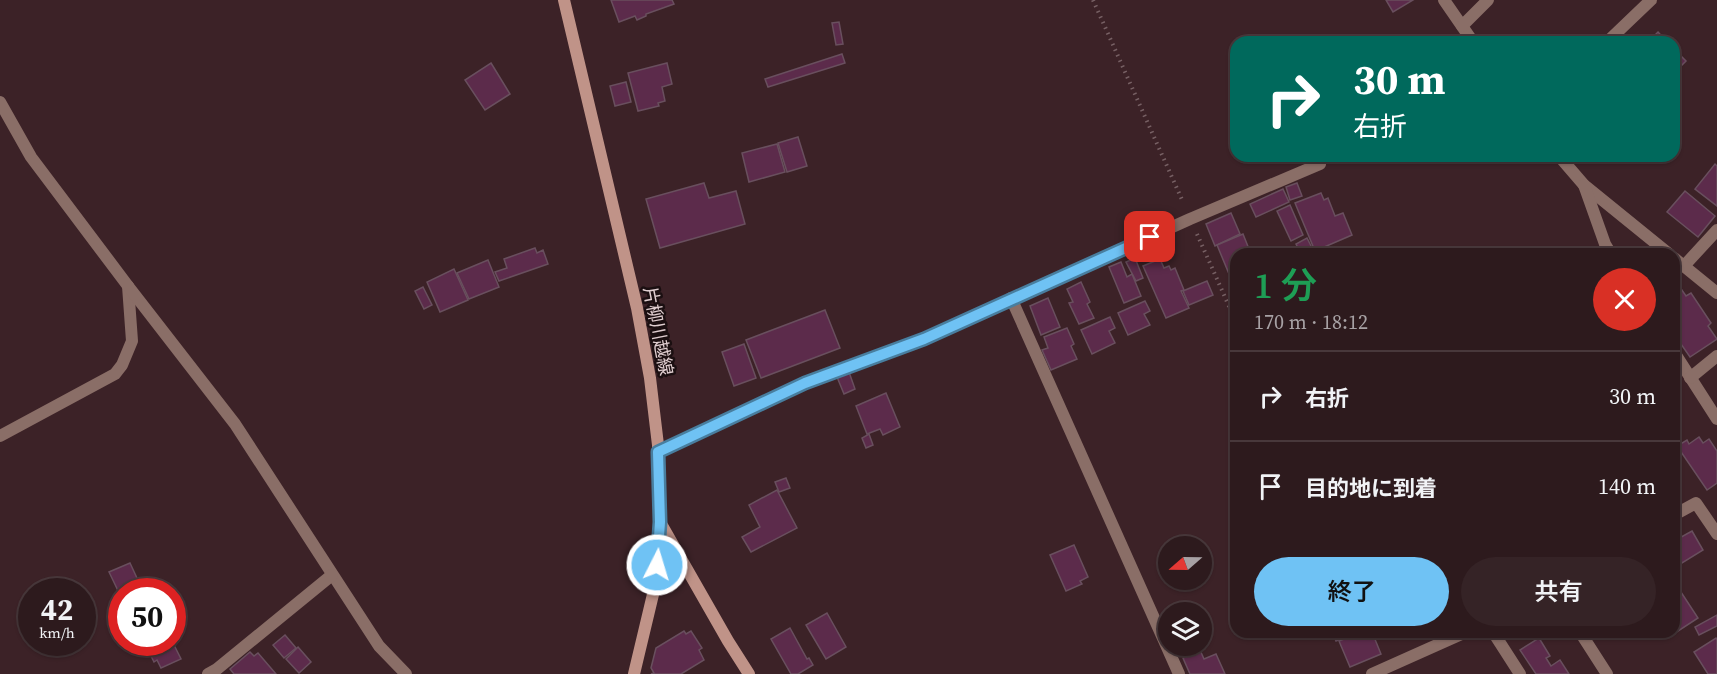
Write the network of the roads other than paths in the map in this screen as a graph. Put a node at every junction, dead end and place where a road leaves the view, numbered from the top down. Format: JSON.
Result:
{"nodes":[{"id":1,"x":564,"y":0,"type":"edge"},
{"id":2,"x":1444,"y":0,"type":"edge"},
{"id":3,"x":1488,"y":0,"type":"edge"},
{"id":4,"x":1651,"y":0,"type":"edge"},
{"id":5,"x":1462,"y":26,"type":"junction"},
{"id":6,"x":1469,"y":36,"type":"edge"},
{"id":7,"x":1613,"y":36,"type":"edge"},
{"id":8,"x":0,"y":102,"type":"edge"},
{"id":9,"x":1564,"y":162,"type":"edge"},
{"id":10,"x":1320,"y":164,"type":"dead end"},
{"id":11,"x":1584,"y":185,"type":"junction"},
{"id":12,"x":1717,"y":230,"type":"edge"},
{"id":13,"x":1607,"y":248,"type":"edge"},
{"id":14,"x":1662,"y":248,"type":"edge"},
{"id":15,"x":1680,"y":261,"type":"edge"},
{"id":16,"x":1680,"y":263,"type":"edge"},
{"id":17,"x":128,"y":286,"type":"junction"},
{"id":18,"x":1717,"y":293,"type":"edge"},
{"id":19,"x":1011,"y":298,"type":"junction"},
{"id":20,"x":1717,"y":356,"type":"edge"},
{"id":21,"x":1680,"y":362,"type":"edge"},
{"id":22,"x":1690,"y":378,"type":"junction"},
{"id":23,"x":1717,"y":419,"type":"edge"},
{"id":24,"x":0,"y":436,"type":"edge"},
{"id":25,"x":658,"y":452,"type":"junction"},
{"id":26,"x":1680,"y":512,"type":"edge"},
{"id":27,"x":660,"y":522,"type":"junction"},
{"id":28,"x":1717,"y":534,"type":"edge"},
{"id":29,"x":332,"y":575,"type":"junction"},
{"id":30,"x":1453,"y":638,"type":"edge"},
{"id":31,"x":1497,"y":638,"type":"edge"},
{"id":32,"x":1584,"y":638,"type":"edge"},
{"id":33,"x":208,"y":674,"type":"edge"},
{"id":34,"x":406,"y":674,"type":"edge"},
{"id":35,"x":634,"y":674,"type":"edge"},
{"id":36,"x":749,"y":674,"type":"edge"},
{"id":37,"x":1179,"y":674,"type":"edge"},
{"id":38,"x":1372,"y":674,"type":"edge"},
{"id":39,"x":1520,"y":674,"type":"edge"},
{"id":40,"x":1607,"y":674,"type":"edge"}],
"edges":[{"from":1,"to":25,"type":"main road","name":"片柳川越線"},
{"from":2,"to":5,"type":"street"},
{"from":3,"to":5,"type":"street"},
{"from":4,"to":7,"type":"street"},
{"from":5,"to":6,"type":"street"},
{"from":8,"to":17,"type":"street"},
{"from":9,"to":11,"type":"street"},
{"from":10,"to":19,"type":"street"},
{"from":11,"to":13,"type":"street"},
{"from":11,"to":14,"type":"street"},
{"from":12,"to":15,"type":"street"},
{"from":16,"to":18,"type":"street"},
{"from":17,"to":24,"type":"street"},
{"from":17,"to":29,"type":"street"},
{"from":19,"to":25,"type":"street"},
{"from":19,"to":37,"type":"street"},
{"from":20,"to":22,"type":"street"},
{"from":21,"to":22,"type":"street"},
{"from":22,"to":23,"type":"street"},
{"from":25,"to":27,"type":"main road","name":"片柳川越線"},
{"from":26,"to":28,"type":"street"},
{"from":27,"to":35,"type":"main road","name":"片柳川越線"},
{"from":27,"to":36,"type":"main road"},
{"from":29,"to":33,"type":"street"},
{"from":29,"to":34,"type":"street"},
{"from":30,"to":38,"type":"street"},
{"from":31,"to":39,"type":"street"},
{"from":32,"to":40,"type":"street"}]}
